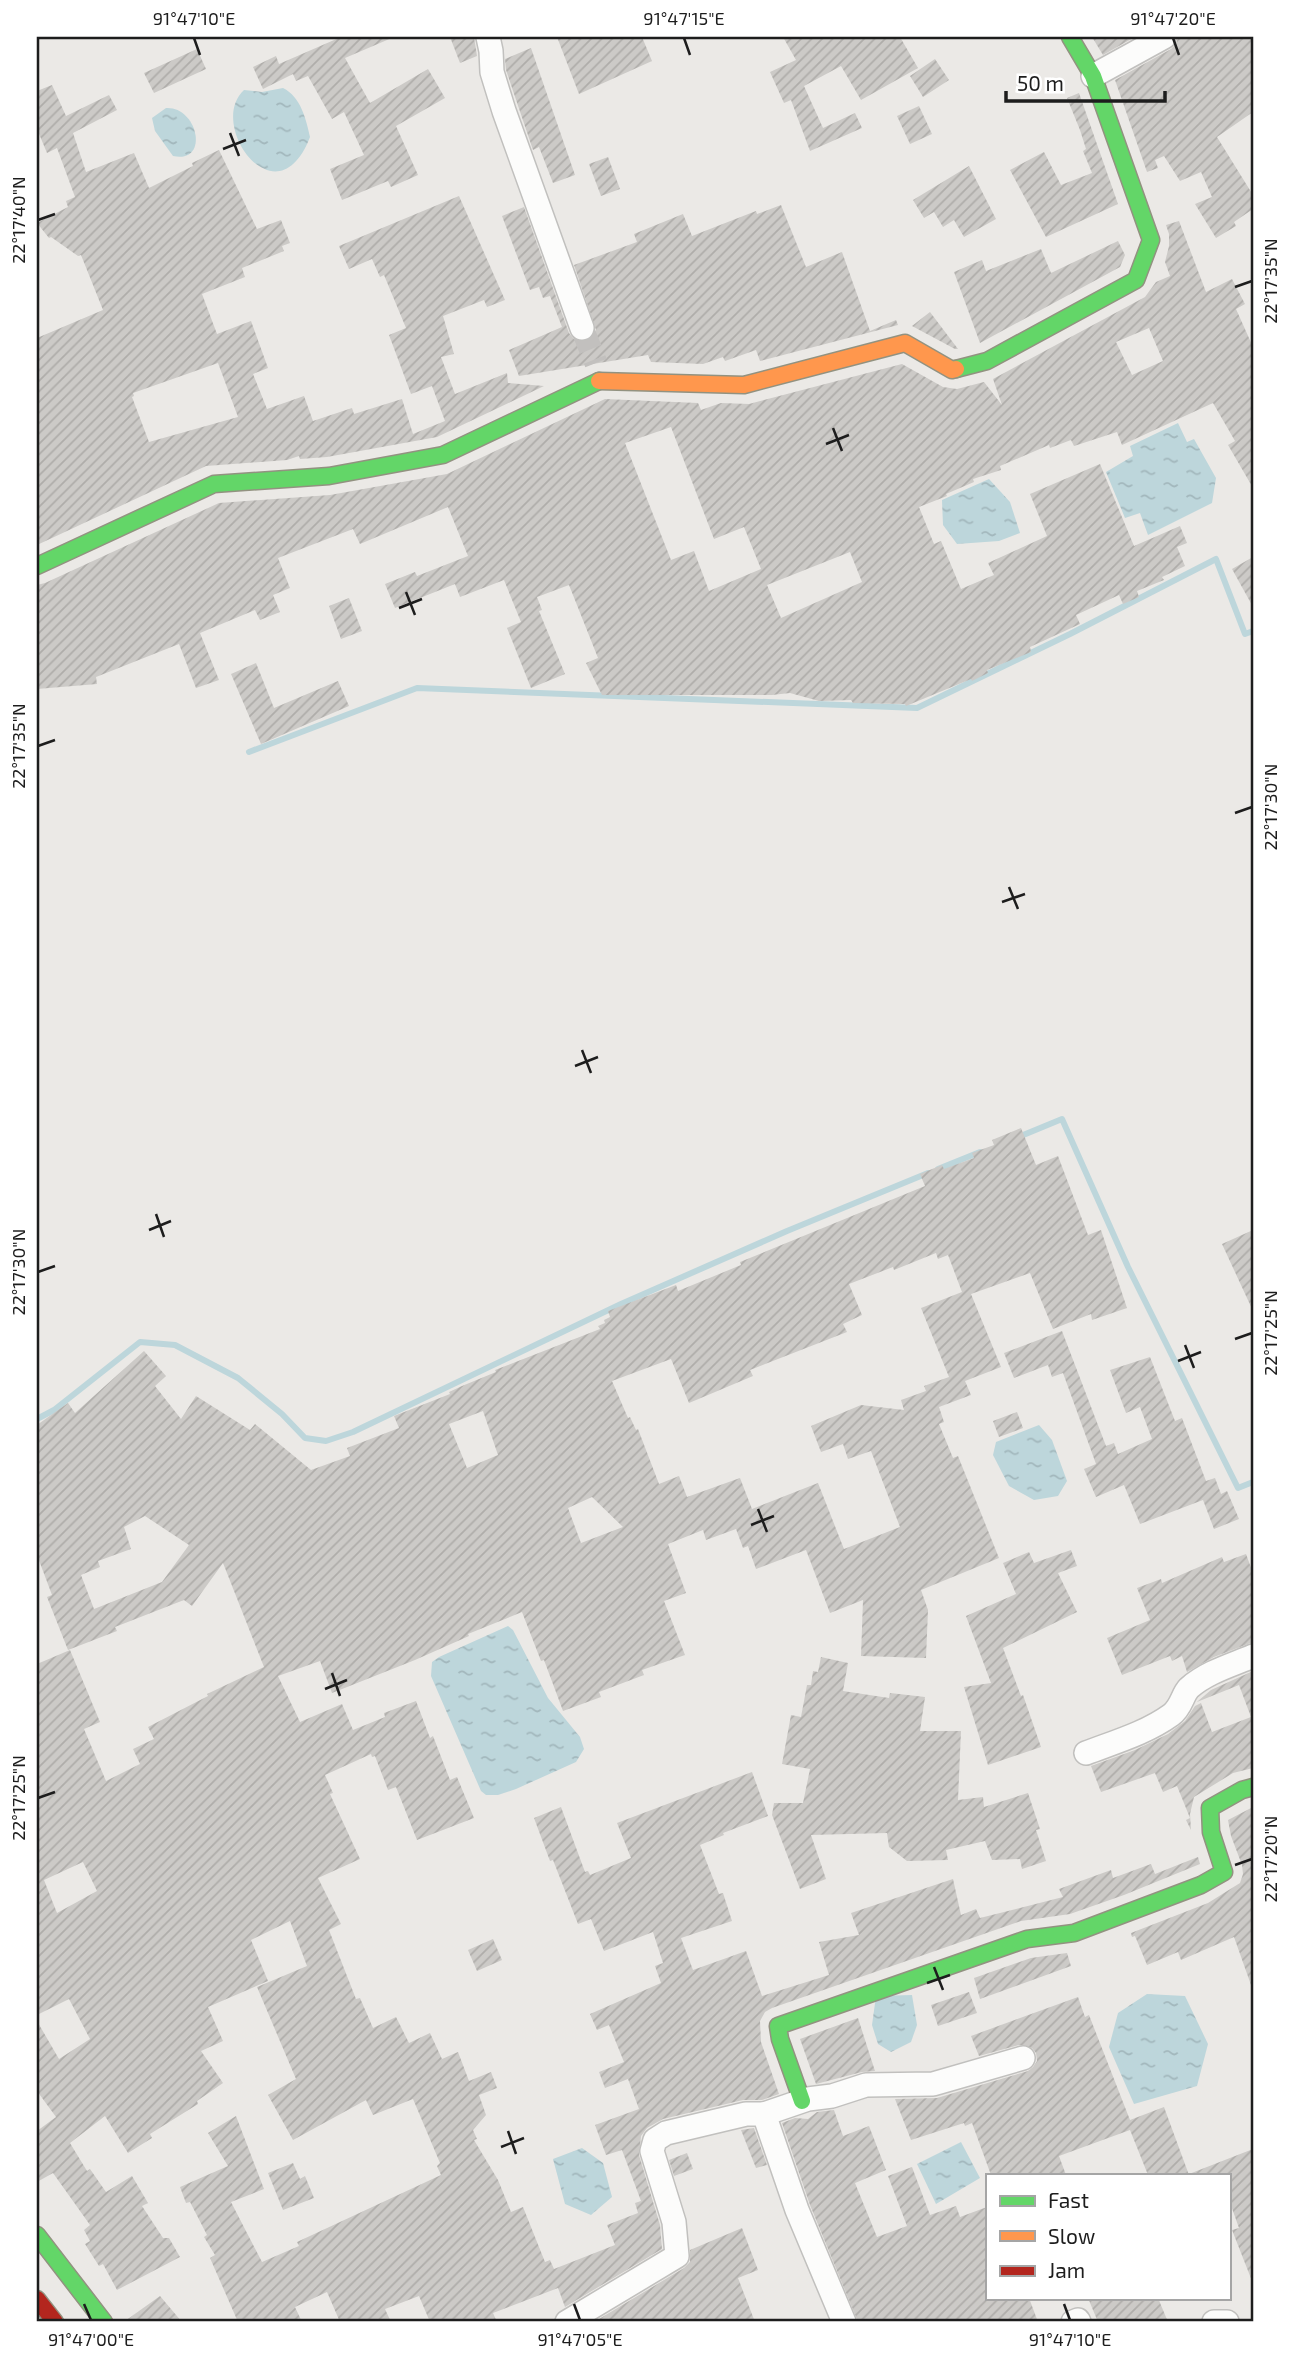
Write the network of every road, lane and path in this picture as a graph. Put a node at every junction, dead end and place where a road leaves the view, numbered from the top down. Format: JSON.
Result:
{"nodes":[{"id":1,"x":488,"y":37,"type":"edge"},
{"id":2,"x":1070,"y":37,"type":"edge"},
{"id":3,"x":1164,"y":37,"type":"edge"},
{"id":4,"x":1093,"y":76,"type":"junction"},
{"id":5,"x":582,"y":328,"type":"tunnel mouth"},
{"id":6,"x":37,"y":566,"type":"edge"},
{"id":7,"x":1253,"y":1656,"type":"edge"},
{"id":8,"x":1086,"y":1753,"type":"dead end"},
{"id":9,"x":1253,"y":1787,"type":"edge"},
{"id":10,"x":1023,"y":2058,"type":"dead end"},
{"id":11,"x":803,"y":2101,"type":"junction"},
{"id":12,"x":764,"y":2113,"type":"junction"},
{"id":13,"x":41,"y":2229,"type":"edge"},
{"id":14,"x":52,"y":2292,"type":"dead end"},
{"id":15,"x":37,"y":2299,"type":"edge"},
{"id":16,"x":61,"y":2317,"type":"edge"},
{"id":17,"x":104,"y":2322,"type":"edge"},
{"id":18,"x":121,"y":2322,"type":"edge"},
{"id":19,"x":567,"y":2322,"type":"edge"},
{"id":20,"x":844,"y":2322,"type":"edge"},
{"id":21,"x":1073,"y":2322,"type":"edge"},
{"id":22,"x":1080,"y":2322,"type":"edge"},
{"id":23,"x":1214,"y":2322,"type":"edge"},
{"id":24,"x":1227,"y":2322,"type":"edge"}],
"edges":[{"from":1,"to":5,"type":"street"},
{"from":2,"to":4,"type":"main road"},
{"from":3,"to":4,"type":"street"},
{"from":4,"to":6,"type":"main road"},
{"from":7,"to":8,"type":"street"},
{"from":9,"to":11,"type":"main road"},
{"from":10,"to":11,"type":"street"},
{"from":11,"to":12,"type":"street"},
{"from":12,"to":19,"type":"street"},
{"from":12,"to":20,"type":"street"},
{"from":13,"to":17,"type":"main road"},
{"from":13,"to":18,"type":"main road"},
{"from":14,"to":16,"type":"main road"},
{"from":15,"to":16,"type":"main road"},
{"from":21,"to":22,"type":"street"},
{"from":23,"to":24,"type":"street"}]}
